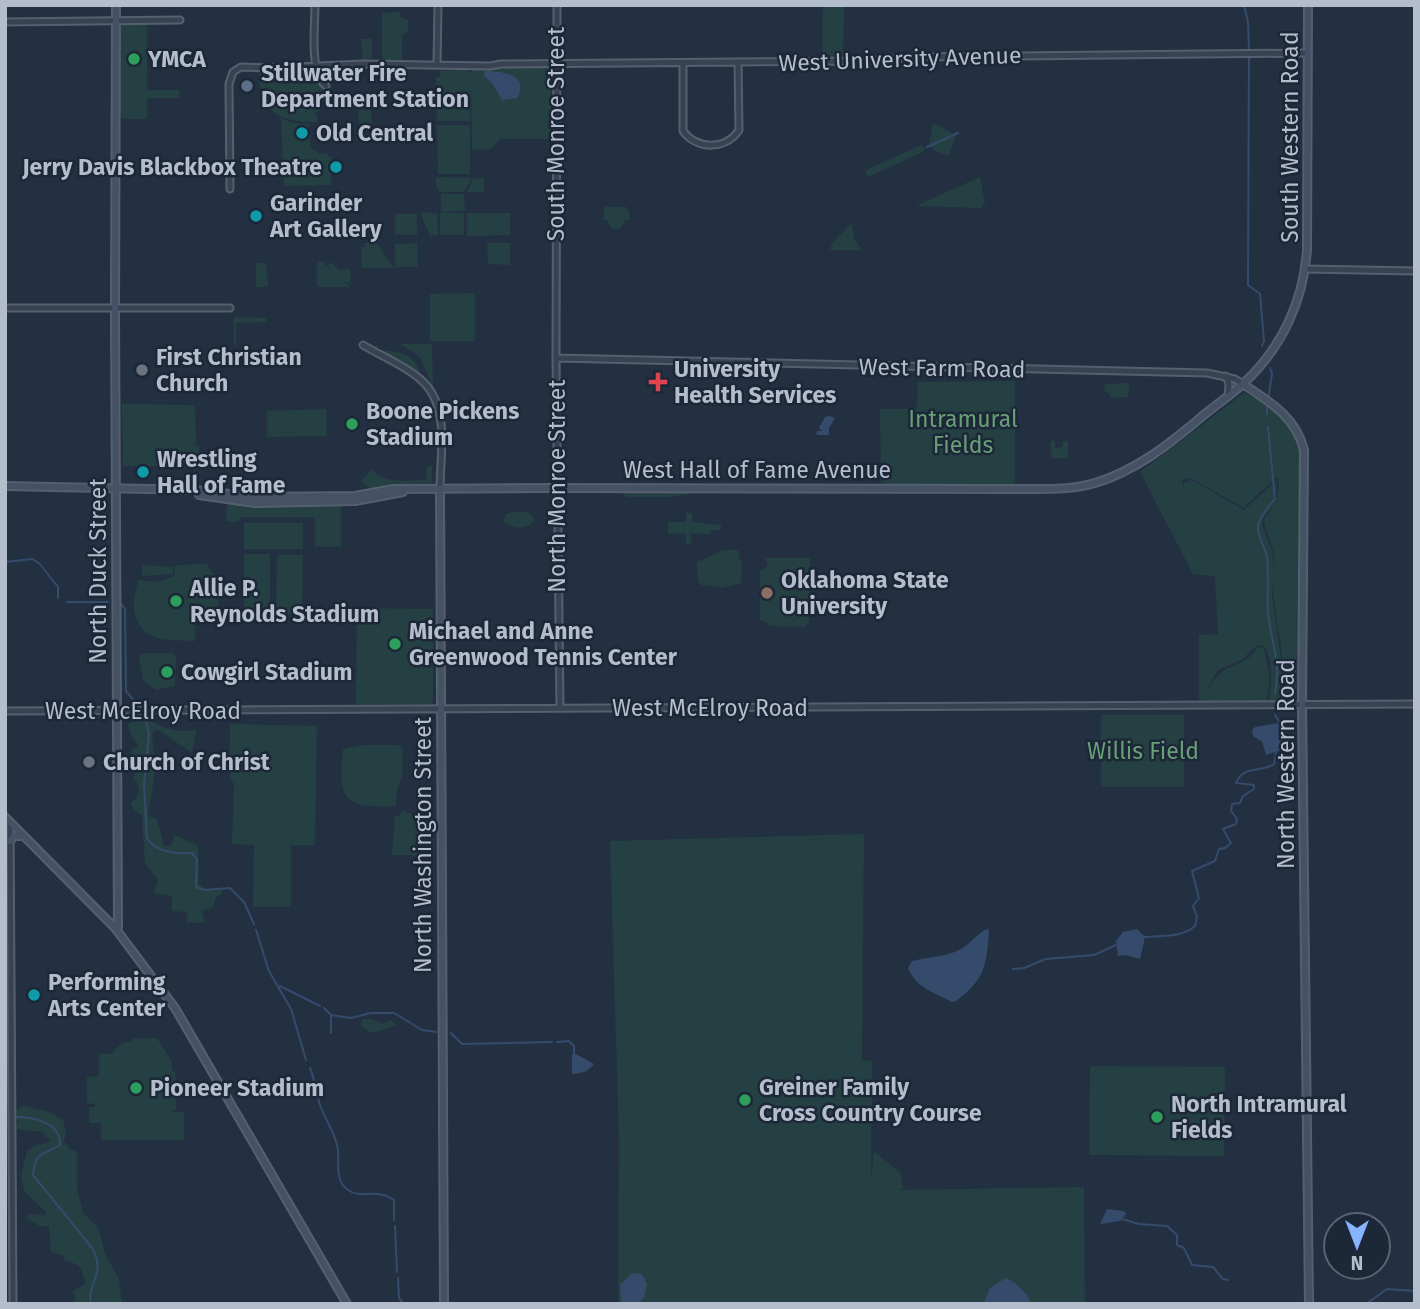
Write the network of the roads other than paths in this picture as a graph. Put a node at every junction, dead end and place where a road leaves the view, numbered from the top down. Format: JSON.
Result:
{"nodes":[{"id":1,"x":116,"y":5,"type":"edge"},
{"id":2,"x":315,"y":5,"type":"edge"},
{"id":3,"x":438,"y":5,"type":"edge"},
{"id":4,"x":557,"y":5,"type":"edge"},
{"id":5,"x":1308,"y":5,"type":"edge"},
{"id":6,"x":180,"y":20,"type":"dead end"},
{"id":7,"x":116,"y":21,"type":"junction"},
{"id":8,"x":5,"y":22,"type":"edge"},
{"id":9,"x":1308,"y":53,"type":"junction"},
{"id":10,"x":738,"y":62,"type":"junction"},
{"id":11,"x":682,"y":63,"type":"junction"},
{"id":12,"x":557,"y":64,"type":"junction"},
{"id":13,"x":439,"y":65,"type":"junction"},
{"id":14,"x":316,"y":66,"type":"junction"},
{"id":15,"x":326,"y":86,"type":"dead end"},
{"id":16,"x":230,"y":189,"type":"dead end"},
{"id":17,"x":556,"y":263,"type":"joint"},
{"id":18,"x":1305,"y":269,"type":"junction"},
{"id":19,"x":1415,"y":271,"type":"edge"},
{"id":20,"x":5,"y":308,"type":"edge"},
{"id":21,"x":230,"y":308,"type":"dead end"},
{"id":22,"x":115,"y":309,"type":"junction"},
{"id":23,"x":363,"y":345,"type":"dead end"},
{"id":24,"x":556,"y":358,"type":"junction"},
{"id":25,"x":1226,"y":376,"type":"junction"},
{"id":26,"x":1243,"y":384,"type":"junction"},
{"id":27,"x":1228,"y":396,"type":"junction"},
{"id":28,"x":5,"y":486,"type":"edge"},
{"id":29,"x":557,"y":488,"type":"junction"},
{"id":30,"x":116,"y":489,"type":"junction"},
{"id":31,"x":440,"y":489,"type":"junction"},
{"id":32,"x":1415,"y":704,"type":"edge"},
{"id":33,"x":1302,"y":705,"type":"junction"},
{"id":34,"x":559,"y":708,"type":"junction"},
{"id":35,"x":440,"y":709,"type":"junction"},
{"id":36,"x":5,"y":711,"type":"edge"},
{"id":37,"x":116,"y":711,"type":"junction"},
{"id":38,"x":7,"y":820,"type":"edge"},
{"id":39,"x":24,"y":836,"type":"junction"},
{"id":40,"x":10,"y":841,"type":"junction"},
{"id":41,"x":118,"y":927,"type":"dead end"},
{"id":42,"x":13,"y":1304,"type":"edge"},
{"id":43,"x":346,"y":1304,"type":"edge"},
{"id":44,"x":444,"y":1304,"type":"edge"},
{"id":45,"x":1309,"y":1304,"type":"edge"}],
"edges":[{"from":1,"to":7,"type":"main road","name":"North Duck Street"},
{"from":2,"to":14,"type":"street"},
{"from":3,"to":13,"type":"street"},
{"from":4,"to":12,"type":"street","name":"South Monroe Street"},
{"from":5,"to":9,"type":"main road","name":"South Western Road"},
{"from":6,"to":7,"type":"street"},
{"from":7,"to":8,"type":"street"},
{"from":7,"to":22,"type":"main road","name":"North Duck Street"},
{"from":9,"to":10,"type":"street","name":"West University Avenue"},
{"from":9,"to":18,"type":"main road","name":"South Western Road"},
{"from":10,"to":11,"type":"street","name":"West University Avenue"},
{"from":10,"to":11,"type":"street"},
{"from":11,"to":12,"type":"street","name":"West University Avenue"},
{"from":12,"to":13,"type":"street","name":"West University Avenue"},
{"from":12,"to":17,"type":"street","name":"South Monroe Street"},
{"from":13,"to":14,"type":"street","name":"West University Avenue"},
{"from":14,"to":15,"type":"street"},
{"from":14,"to":16,"type":"street","name":"West University Avenue"},
{"from":17,"to":24,"type":"street","name":"North Monroe Street"},
{"from":18,"to":19,"type":"street"},
{"from":18,"to":26,"type":"main road"},
{"from":20,"to":22,"type":"street"},
{"from":21,"to":22,"type":"street"},
{"from":22,"to":30,"type":"main road","name":"North Duck Street"},
{"from":23,"to":31,"type":"street","name":"North Washington Street"},
{"from":24,"to":25,"type":"street","name":"West Farm Road"},
{"from":24,"to":29,"type":"street","name":"North Monroe Street"},
{"from":25,"to":26,"type":"street","name":"West Farm Road"},
{"from":25,"to":27,"type":"street"},
{"from":26,"to":27,"type":"main road","name":"West Hall of Fame Avenue"},
{"from":26,"to":33,"type":"main road","name":"North Western Road"},
{"from":27,"to":29,"type":"main road","name":"West Hall of Fame Avenue"},
{"from":28,"to":30,"type":"main road","name":"West Hall of Fame Avenue"},
{"from":29,"to":31,"type":"main road","name":"West Hall of Fame Avenue"},
{"from":29,"to":34,"type":"street","name":"North Monroe Street"},
{"from":30,"to":31,"type":"main road","name":"West Hall of Fame Avenue"},
{"from":30,"to":37,"type":"main road","name":"North Duck Street"},
{"from":31,"to":35,"type":"main road","name":"North Washington Street"},
{"from":32,"to":33,"type":"street","name":"West McElroy Road"},
{"from":33,"to":34,"type":"street","name":"West McElroy Road"},
{"from":33,"to":45,"type":"main road","name":"North Western Road"},
{"from":34,"to":35,"type":"street","name":"West McElroy Road"},
{"from":35,"to":37,"type":"street","name":"West McElroy Road"},
{"from":35,"to":44,"type":"main road","name":"North Washington Street"},
{"from":36,"to":37,"type":"street","name":"West McElroy Road"},
{"from":37,"to":41,"type":"main road","name":"North Duck Street"},
{"from":38,"to":39,"type":"main road"},
{"from":38,"to":40,"type":"street"},
{"from":39,"to":40,"type":"main road"},
{"from":39,"to":43,"type":"main road"},
{"from":40,"to":42,"type":"street"}]}
